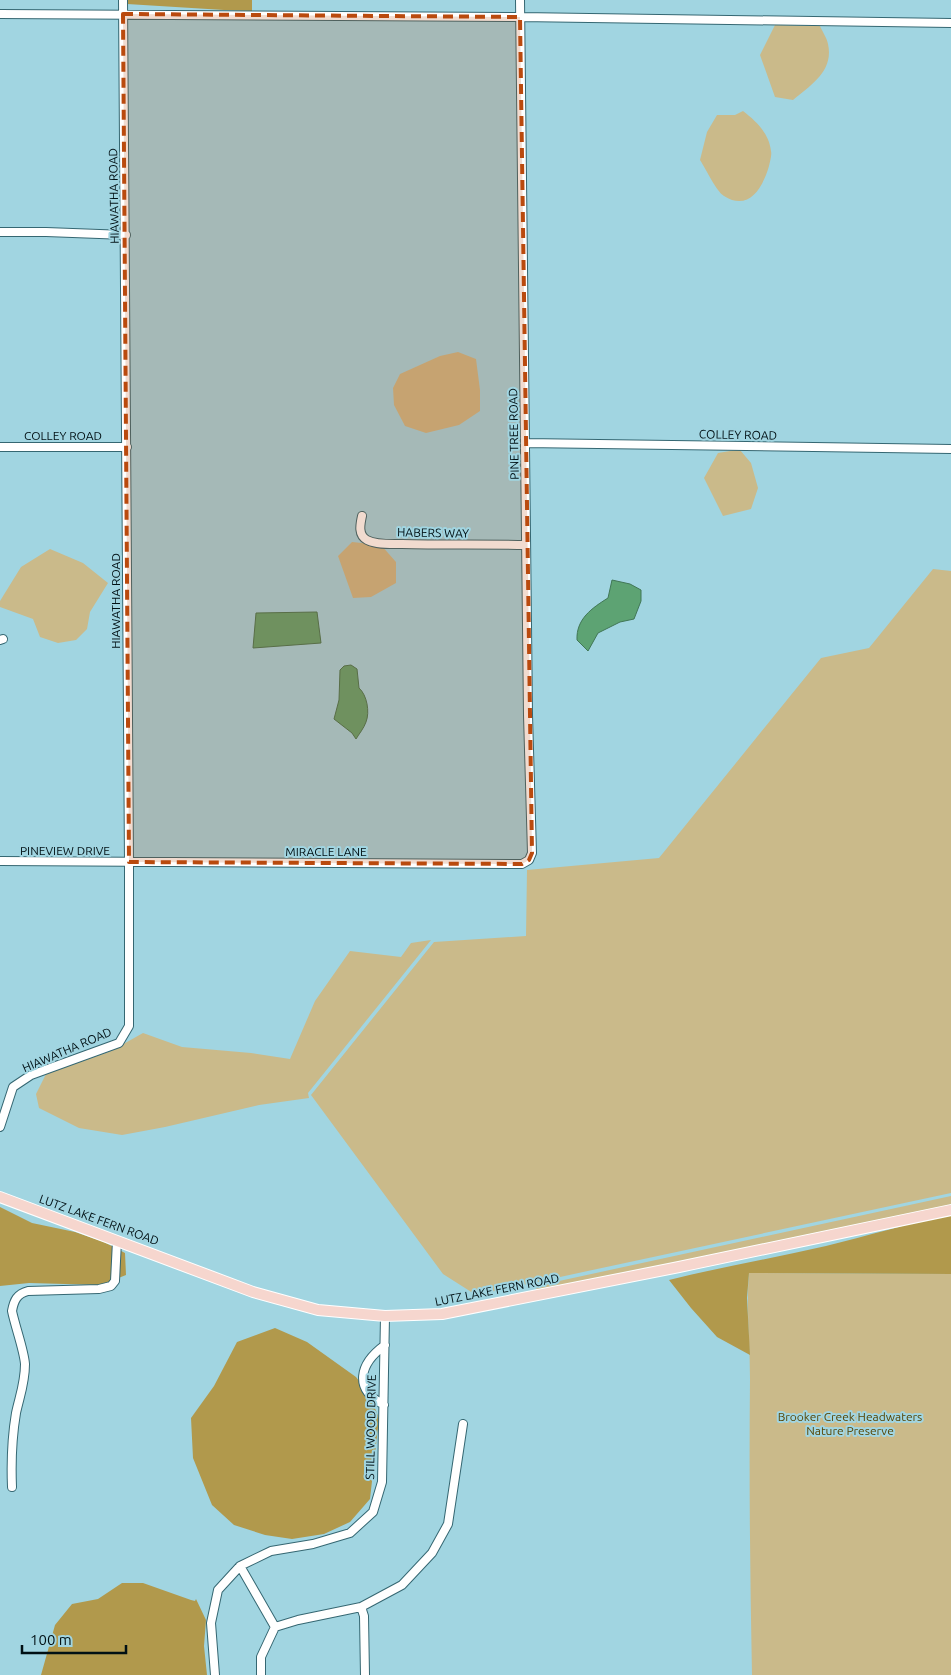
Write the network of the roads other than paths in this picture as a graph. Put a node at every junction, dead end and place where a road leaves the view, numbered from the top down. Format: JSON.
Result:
{"nodes":[{"id":1,"x":123,"y":0,"type":"edge"},
{"id":2,"x":520,"y":0,"type":"edge"},
{"id":3,"x":0,"y":14,"type":"edge"},
{"id":4,"x":123,"y":14,"type":"junction"},
{"id":5,"x":520,"y":17,"type":"junction"},
{"id":6,"x":951,"y":23,"type":"edge"},
{"id":7,"x":0,"y":232,"type":"edge"},
{"id":8,"x":126,"y":235,"type":"junction"},
{"id":9,"x":525,"y":443,"type":"junction"},
{"id":10,"x":0,"y":447,"type":"edge"},
{"id":11,"x":127,"y":447,"type":"junction"},
{"id":12,"x":951,"y":449,"type":"edge"},
{"id":13,"x":362,"y":516,"type":"dead end"},
{"id":14,"x":526,"y":545,"type":"junction"},
{"id":15,"x":0,"y":861,"type":"edge"},
{"id":16,"x":130,"y":862,"type":"junction"},
{"id":17,"x":522,"y":864,"type":"joint"},
{"id":18,"x":0,"y":1126,"type":"edge"},
{"id":19,"x":0,"y":1197,"type":"edge"},
{"id":20,"x":951,"y":1210,"type":"edge"},
{"id":21,"x":117,"y":1241,"type":"junction"},
{"id":22,"x":385,"y":1316,"type":"junction"},
{"id":23,"x":384,"y":1346,"type":"junction"},
{"id":24,"x":384,"y":1405,"type":"junction"},
{"id":25,"x":463,"y":1424,"type":"dead end"},
{"id":26,"x":12,"y":1487,"type":"dead end"},
{"id":27,"x":240,"y":1566,"type":"junction"},
{"id":28,"x":361,"y":1607,"type":"junction"},
{"id":29,"x":275,"y":1627,"type":"junction"},
{"id":30,"x":215,"y":1675,"type":"edge"},
{"id":31,"x":261,"y":1675,"type":"edge"},
{"id":32,"x":365,"y":1675,"type":"edge"}],
"edges":[{"from":1,"to":4,"type":"street","name":"HIAWATHA ROAD"},
{"from":2,"to":5,"type":"street","name":"PINE TREE ROAD"},
{"from":3,"to":4,"type":"street"},
{"from":4,"to":5,"type":"street"},
{"from":4,"to":8,"type":"street","name":"HIAWATHA ROAD"},
{"from":5,"to":6,"type":"street"},
{"from":5,"to":9,"type":"street","name":"PINE TREE ROAD"},
{"from":7,"to":8,"type":"street"},
{"from":8,"to":11,"type":"street","name":"HIAWATHA ROAD"},
{"from":9,"to":12,"type":"street","name":"COLLEY ROAD"},
{"from":9,"to":14,"type":"street","name":"PINE TREE ROAD"},
{"from":10,"to":11,"type":"street","name":"COLLEY ROAD"},
{"from":11,"to":16,"type":"street","name":"HIAWATHA ROAD"},
{"from":13,"to":14,"type":"street","name":"HABERS WAY"},
{"from":14,"to":17,"type":"street","name":"PINE TREE ROAD"},
{"from":15,"to":16,"type":"street","name":"PINEVIEW DRIVE"},
{"from":16,"to":17,"type":"street","name":"MIRACLE LANE"},
{"from":16,"to":18,"type":"street","name":"HIAWATHA ROAD"},
{"from":19,"to":21,"type":"main road","name":"LUTZ LAKE FERN ROAD"},
{"from":20,"to":22,"type":"main road","name":"LUTZ LAKE FERN ROAD"},
{"from":21,"to":22,"type":"main road","name":"LUTZ LAKE FERN ROAD"},
{"from":21,"to":26,"type":"street"},
{"from":22,"to":23,"type":"street","name":"STILL WOOD DRIVE"},
{"from":23,"to":24,"type":"street","name":"STILL WOOD DRIVE"},
{"from":23,"to":24,"type":"street"},
{"from":24,"to":27,"type":"street","name":"STILL WOOD DRIVE"},
{"from":25,"to":28,"type":"street"},
{"from":27,"to":29,"type":"street"},
{"from":27,"to":30,"type":"street","name":"STILL WOOD DRIVE"},
{"from":28,"to":29,"type":"street"},
{"from":28,"to":32,"type":"street"},
{"from":29,"to":31,"type":"street"}]}
